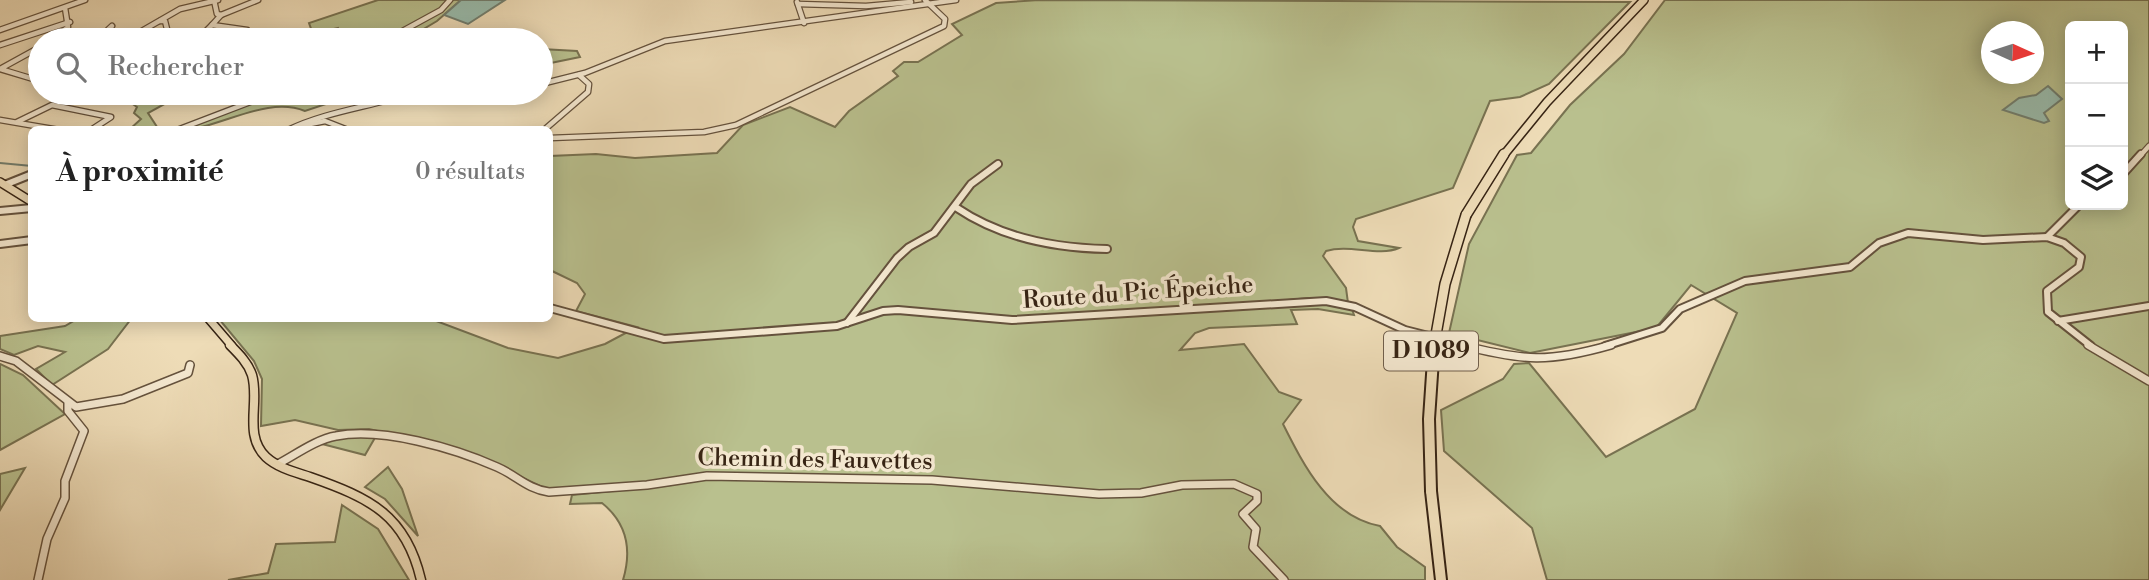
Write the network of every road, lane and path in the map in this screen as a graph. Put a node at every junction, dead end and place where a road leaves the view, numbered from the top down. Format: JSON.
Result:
{"nodes":[{"id":1,"x":85,"y":0,"type":"edge"},
{"id":2,"x":215,"y":0,"type":"edge"},
{"id":3,"x":258,"y":0,"type":"edge"},
{"id":4,"x":450,"y":0,"type":"edge"},
{"id":5,"x":956,"y":0,"type":"edge"},
{"id":6,"x":1644,"y":0,"type":"edge"},
{"id":7,"x":797,"y":2,"type":"edge"},
{"id":8,"x":925,"y":2,"type":"edge"},
{"id":9,"x":65,"y":8,"type":"junction"},
{"id":10,"x":222,"y":15,"type":"junction"},
{"id":11,"x":160,"y":21,"type":"junction"},
{"id":12,"x":70,"y":22,"type":"junction"},
{"id":13,"x":804,"y":23,"type":"junction"},
{"id":14,"x":212,"y":25,"type":"junction"},
{"id":15,"x":0,"y":27,"type":"edge"},
{"id":16,"x":52,"y":28,"type":"edge"},
{"id":17,"x":69,"y":28,"type":"edge"},
{"id":18,"x":143,"y":28,"type":"edge"},
{"id":19,"x":167,"y":28,"type":"edge"},
{"id":20,"x":209,"y":28,"type":"edge"},
{"id":21,"x":233,"y":28,"type":"edge"},
{"id":22,"x":408,"y":28,"type":"edge"},
{"id":23,"x":28,"y":36,"type":"edge"},
{"id":24,"x":0,"y":45,"type":"edge"},
{"id":25,"x":28,"y":54,"type":"edge"},
{"id":26,"x":28,"y":75,"type":"edge"},
{"id":27,"x":579,"y":75,"type":"junction"},
{"id":28,"x":553,"y":81,"type":"edge"},
{"id":29,"x":52,"y":105,"type":"edge"},
{"id":30,"x":52,"y":105,"type":"edge"},
{"id":31,"x":243,"y":105,"type":"edge"},
{"id":32,"x":376,"y":105,"type":"edge"},
{"id":33,"x":0,"y":120,"type":"edge"},
{"id":34,"x":17,"y":122,"type":"junction"},
{"id":35,"x":38,"y":126,"type":"edge"},
{"id":36,"x":97,"y":126,"type":"edge"},
{"id":37,"x":187,"y":126,"type":"edge"},
{"id":38,"x":297,"y":126,"type":"edge"},
{"id":39,"x":305,"y":126,"type":"edge"},
{"id":40,"x":335,"y":126,"type":"edge"},
{"id":41,"x":549,"y":126,"type":"edge"},
{"id":42,"x":553,"y":138,"type":"edge"},
{"id":43,"x":2149,"y":146,"type":"edge"},
{"id":44,"x":998,"y":164,"type":"dead end"},
{"id":45,"x":2128,"y":169,"type":"edge"},
{"id":46,"x":28,"y":175,"type":"edge"},
{"id":47,"x":3,"y":183,"type":"edge"},
{"id":48,"x":28,"y":199,"type":"edge"},
{"id":49,"x":28,"y":208,"type":"edge"},
{"id":50,"x":957,"y":208,"type":"junction"},
{"id":51,"x":2074,"y":210,"type":"edge"},
{"id":52,"x":0,"y":211,"type":"edge"},
{"id":53,"x":2046,"y":237,"type":"junction"},
{"id":54,"x":28,"y":240,"type":"edge"},
{"id":55,"x":0,"y":244,"type":"edge"},
{"id":56,"x":1107,"y":249,"type":"dead end"},
{"id":57,"x":2149,"y":306,"type":"edge"},
{"id":58,"x":553,"y":309,"type":"edge"},
{"id":59,"x":2058,"y":321,"type":"junction"},
{"id":60,"x":211,"y":322,"type":"edge"},
{"id":61,"x":847,"y":324,"type":"junction"},
{"id":62,"x":0,"y":356,"type":"edge"},
{"id":63,"x":190,"y":365,"type":"dead end"},
{"id":64,"x":2149,"y":381,"type":"edge"},
{"id":65,"x":68,"y":403,"type":"junction"},
{"id":66,"x":278,"y":464,"type":"junction"},
{"id":67,"x":38,"y":580,"type":"edge"},
{"id":68,"x":421,"y":580,"type":"edge"},
{"id":69,"x":1284,"y":580,"type":"edge"},
{"id":70,"x":1441,"y":580,"type":"edge"}],
"edges":[{"from":1,"to":9,"type":"street"},
{"from":2,"to":10,"type":"street"},
{"from":2,"to":11,"type":"street"},
{"from":3,"to":10,"type":"street"},
{"from":4,"to":22,"type":"street"},
{"from":5,"to":8,"type":"street"},
{"from":6,"to":70,"type":"highway","number":"D 1089","bridge":true},
{"from":7,"to":8,"type":"street"},
{"from":7,"to":13,"type":"street"},
{"from":8,"to":13,"type":"street"},
{"from":8,"to":42,"type":"street"},
{"from":9,"to":12,"type":"street"},
{"from":9,"to":15,"type":"street"},
{"from":10,"to":14,"type":"street"},
{"from":11,"to":18,"type":"street"},
{"from":11,"to":19,"type":"street"},
{"from":12,"to":16,"type":"street"},
{"from":12,"to":17,"type":"street"},
{"from":13,"to":27,"type":"street"},
{"from":14,"to":20,"type":"street"},
{"from":14,"to":21,"type":"street"},
{"from":23,"to":24,"type":"street"},
{"from":25,"to":26,"type":"street"},
{"from":27,"to":28,"type":"street"},
{"from":27,"to":41,"type":"street"},
{"from":29,"to":36,"type":"street"},
{"from":30,"to":34,"type":"street"},
{"from":31,"to":37,"type":"street"},
{"from":32,"to":38,"type":"street"},
{"from":33,"to":34,"type":"street"},
{"from":34,"to":35,"type":"street"},
{"from":39,"to":40,"type":"street"},
{"from":43,"to":45,"type":"street"},
{"from":44,"to":50,"type":"street"},
{"from":46,"to":47,"type":"street"},
{"from":47,"to":48,"type":"main road"},
{"from":49,"to":52,"type":"street"},
{"from":50,"to":56,"type":"street"},
{"from":50,"to":61,"type":"street"},
{"from":51,"to":53,"type":"street"},
{"from":53,"to":59,"type":"street"},
{"from":53,"to":61,"type":"street","name":"Route du Pic Épeiche"},
{"from":54,"to":55,"type":"street"},
{"from":57,"to":59,"type":"street"},
{"from":58,"to":61,"type":"street","name":"Route du Pic Épeiche"},
{"from":59,"to":64,"type":"street"},
{"from":60,"to":66,"type":"main road"},
{"from":62,"to":65,"type":"street"},
{"from":63,"to":65,"type":"street"},
{"from":65,"to":67,"type":"street"},
{"from":66,"to":68,"type":"main road"},
{"from":66,"to":69,"type":"street","name":"Chemin des Fauvettes"}]}
